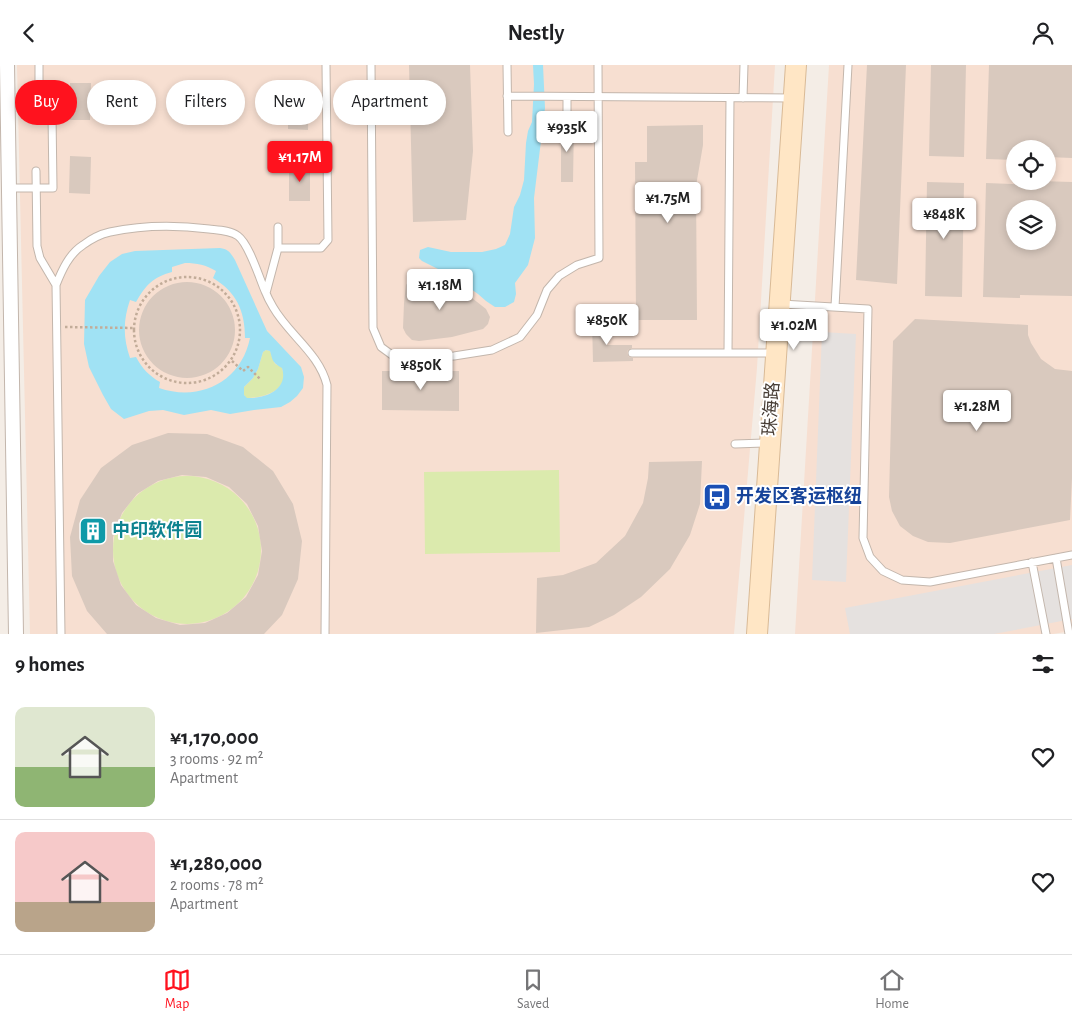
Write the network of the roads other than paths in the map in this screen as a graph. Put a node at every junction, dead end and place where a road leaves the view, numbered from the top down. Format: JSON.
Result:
{"nodes":[{"id":1,"x":7,"y":65,"type":"edge"},
{"id":2,"x":39,"y":65,"type":"edge"},
{"id":3,"x":326,"y":65,"type":"edge"},
{"id":4,"x":371,"y":65,"type":"edge"},
{"id":5,"x":507,"y":65,"type":"edge"},
{"id":6,"x":598,"y":65,"type":"edge"},
{"id":7,"x":744,"y":65,"type":"edge"},
{"id":8,"x":796,"y":65,"type":"edge"},
{"id":9,"x":848,"y":65,"type":"edge"},
{"id":10,"x":507,"y":96,"type":"junction"},
{"id":11,"x":567,"y":97,"type":"junction"},
{"id":12,"x":598,"y":97,"type":"junction"},
{"id":13,"x":730,"y":98,"type":"junction"},
{"id":14,"x":743,"y":98,"type":"junction"},
{"id":15,"x":794,"y":98,"type":"junction"},
{"id":16,"x":568,"y":122,"type":"dead end"},
{"id":17,"x":508,"y":132,"type":"dead end"},
{"id":18,"x":36,"y":171,"type":"dead end"},
{"id":19,"x":9,"y":188,"type":"junction"},
{"id":20,"x":36,"y":188,"type":"junction"},
{"id":21,"x":278,"y":227,"type":"dead end"},
{"id":22,"x":278,"y":248,"type":"junction"},
{"id":23,"x":56,"y":285,"type":"junction"},
{"id":24,"x":266,"y":293,"type":"junction"},
{"id":25,"x":780,"y":304,"type":"junction"},
{"id":26,"x":835,"y":307,"type":"junction"},
{"id":27,"x":632,"y":353,"type":"dead end"},
{"id":28,"x":728,"y":353,"type":"junction"},
{"id":29,"x":776,"y":353,"type":"junction"},
{"id":30,"x":770,"y":443,"type":"junction"},
{"id":31,"x":735,"y":444,"type":"dead end"},
{"id":32,"x":1072,"y":555,"type":"edge"},
{"id":33,"x":1056,"y":558,"type":"junction"},
{"id":34,"x":1032,"y":562,"type":"junction"},
{"id":35,"x":16,"y":634,"type":"edge"},
{"id":36,"x":61,"y":634,"type":"edge"},
{"id":37,"x":325,"y":634,"type":"edge"},
{"id":38,"x":757,"y":634,"type":"edge"},
{"id":39,"x":1046,"y":634,"type":"edge"},
{"id":40,"x":1069,"y":634,"type":"edge"}],
"edges":[{"from":1,"to":19,"type":"street"},
{"from":2,"to":20,"type":"lane"},
{"from":3,"to":22,"type":"lane"},
{"from":4,"to":12,"type":"lane"},
{"from":5,"to":10,"type":"lane"},
{"from":6,"to":12,"type":"lane"},
{"from":7,"to":14,"type":"lane"},
{"from":8,"to":15,"type":"main road","name":"珠海路"},
{"from":9,"to":26,"type":"lane"},
{"from":10,"to":11,"type":"lane"},
{"from":10,"to":17,"type":"lane"},
{"from":11,"to":12,"type":"lane"},
{"from":11,"to":16,"type":"lane"},
{"from":12,"to":13,"type":"lane"},
{"from":13,"to":14,"type":"lane"},
{"from":13,"to":28,"type":"lane"},
{"from":14,"to":15,"type":"lane"},
{"from":15,"to":25,"type":"main road","name":"珠海路"},
{"from":18,"to":20,"type":"lane"},
{"from":19,"to":20,"type":"lane"},
{"from":19,"to":35,"type":"street"},
{"from":20,"to":23,"type":"lane"},
{"from":21,"to":22,"type":"lane"},
{"from":22,"to":24,"type":"lane"},
{"from":23,"to":24,"type":"lane"},
{"from":23,"to":36,"type":"lane"},
{"from":24,"to":37,"type":"lane"},
{"from":25,"to":26,"type":"lane"},
{"from":25,"to":29,"type":"main road","name":"珠海路"},
{"from":26,"to":34,"type":"lane"},
{"from":27,"to":28,"type":"lane"},
{"from":28,"to":29,"type":"lane"},
{"from":29,"to":30,"type":"main road","name":"珠海路"},
{"from":30,"to":31,"type":"lane"},
{"from":30,"to":38,"type":"main road","name":"珠海路"},
{"from":32,"to":33,"type":"lane"},
{"from":33,"to":34,"type":"lane"},
{"from":33,"to":40,"type":"lane"},
{"from":34,"to":39,"type":"lane"}]}
